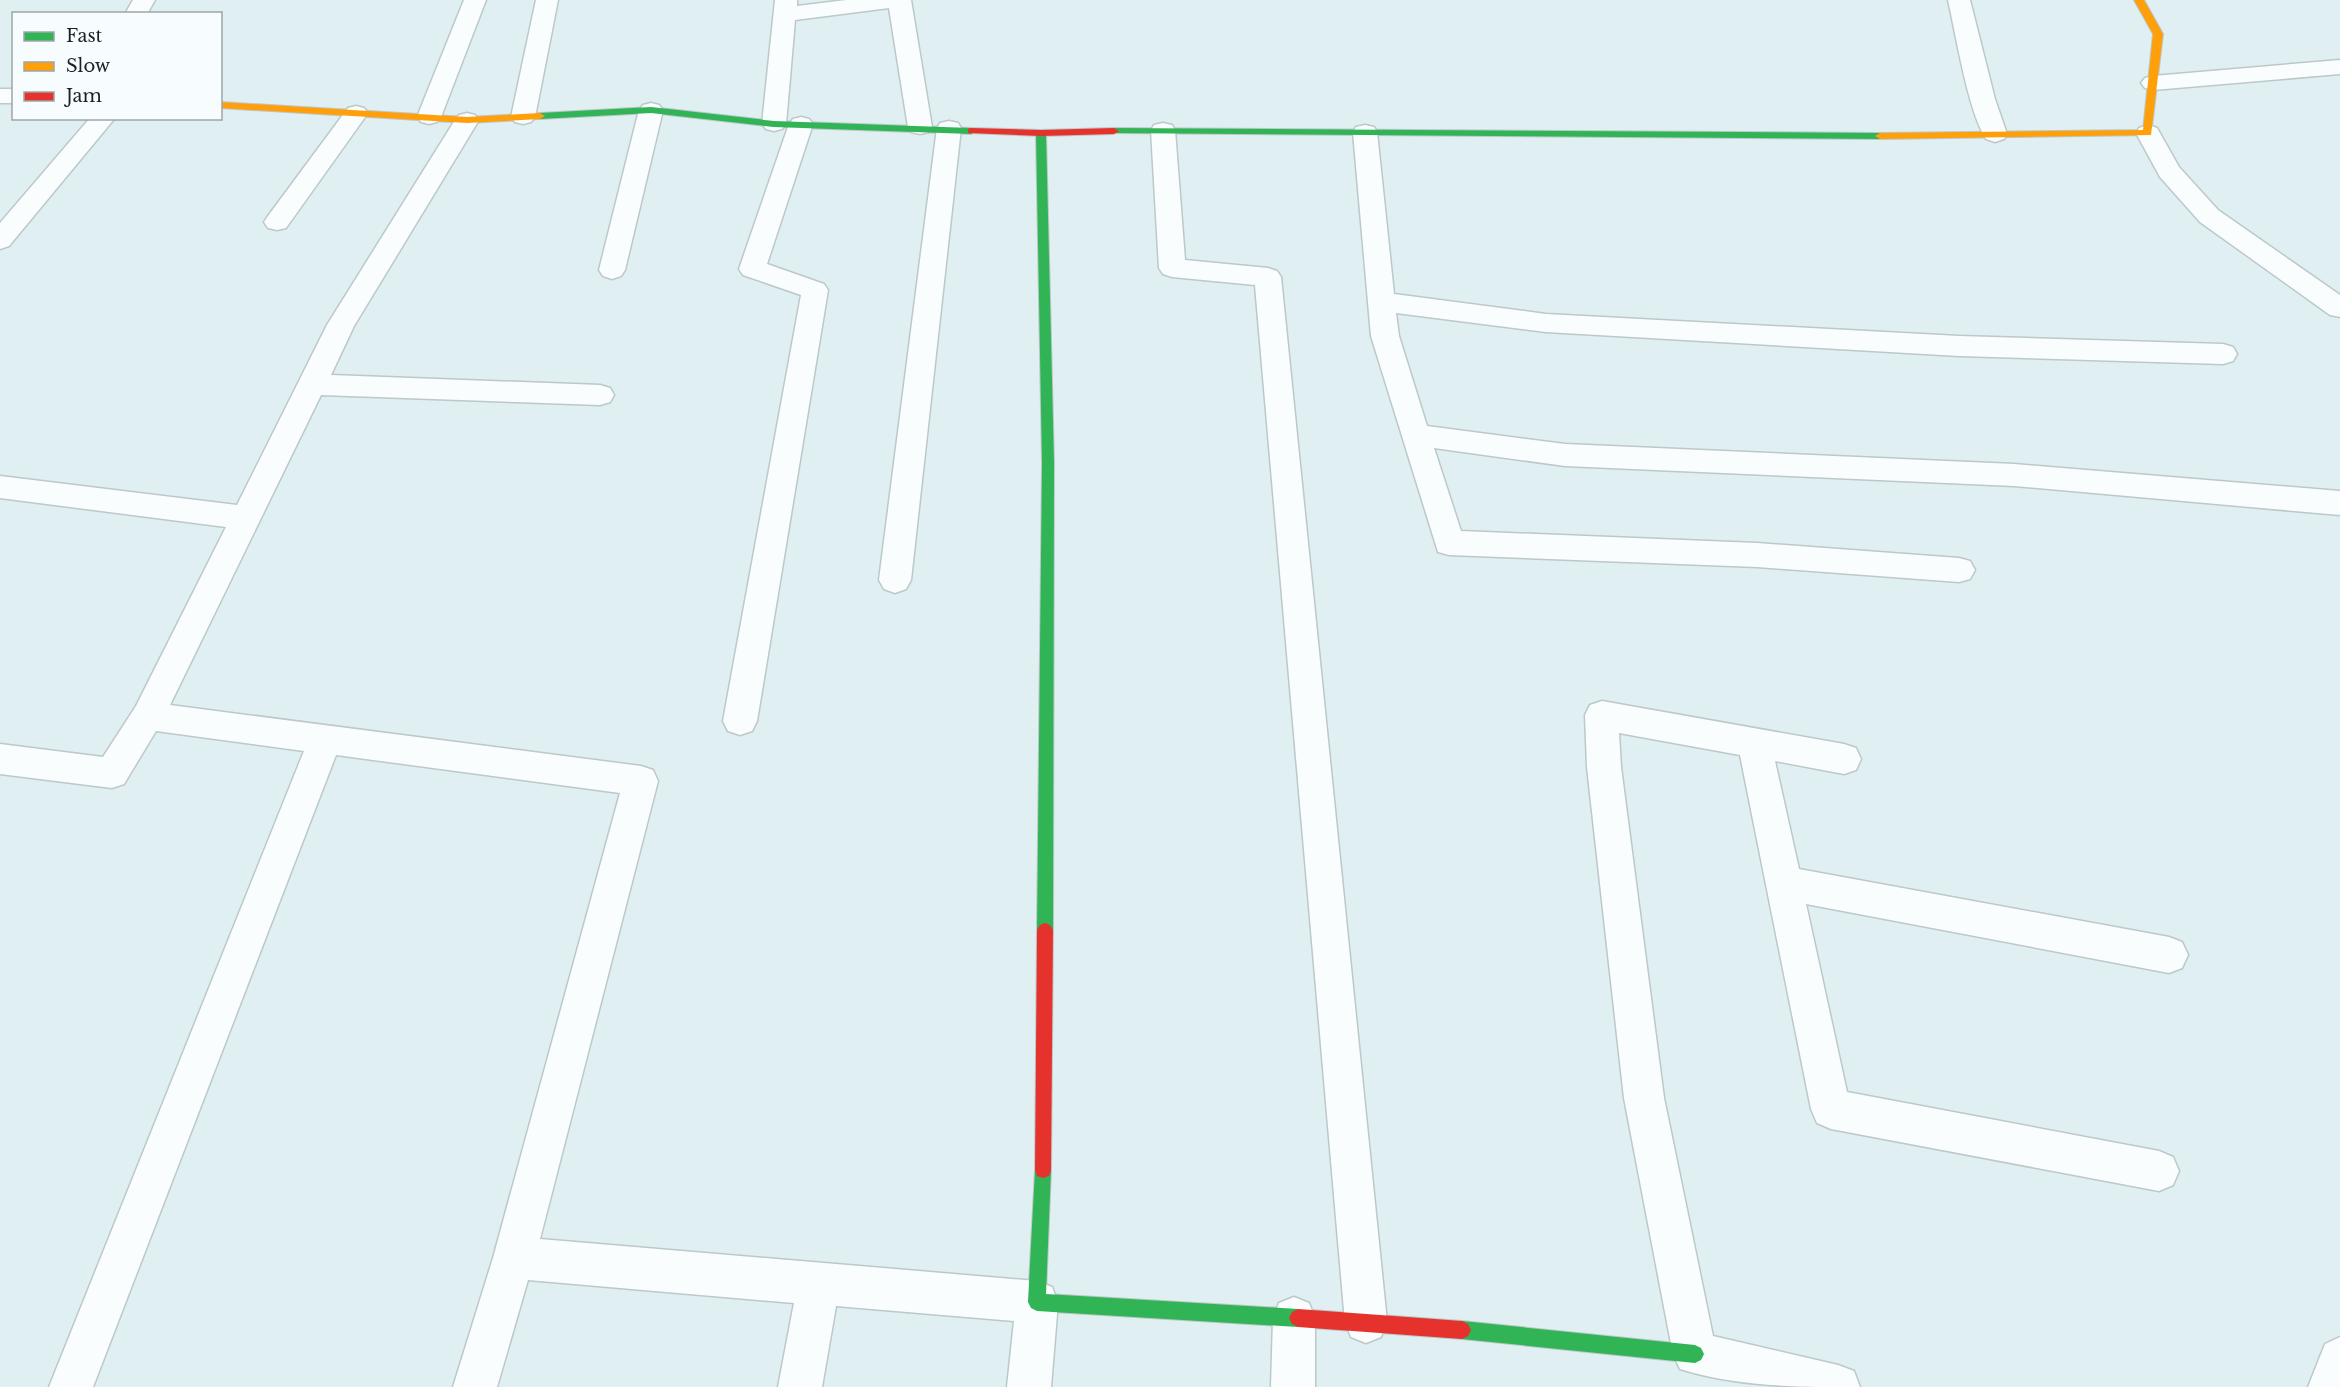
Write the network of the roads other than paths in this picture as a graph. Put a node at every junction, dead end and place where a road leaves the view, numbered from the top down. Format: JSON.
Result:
{"nodes":[{"id":1,"x":475,"y":0,"type":"edge"},
{"id":2,"x":547,"y":0,"type":"edge"},
{"id":3,"x":900,"y":0,"type":"edge"},
{"id":4,"x":1959,"y":0,"type":"edge"},
{"id":5,"x":2139,"y":0,"type":"edge"},
{"id":6,"x":786,"y":7,"type":"edge"},
{"id":7,"x":2340,"y":67,"type":"edge"},
{"id":8,"x":2153,"y":83,"type":"junction"},
{"id":9,"x":222,"y":105,"type":"edge"},
{"id":10,"x":651,"y":110,"type":"junction"},
{"id":11,"x":356,"y":113,"type":"junction"},
{"id":12,"x":429,"y":117,"type":"junction"},
{"id":13,"x":523,"y":117,"type":"junction"},
{"id":14,"x":101,"y":120,"type":"edge"},
{"id":15,"x":467,"y":120,"type":"junction"},
{"id":16,"x":788,"y":124,"type":"junction"},
{"id":17,"x":920,"y":127,"type":"junction"},
{"id":18,"x":949,"y":128,"type":"junction"},
{"id":19,"x":1163,"y":130,"type":"junction"},
{"id":20,"x":1365,"y":132,"type":"junction"},
{"id":21,"x":1041,"y":133,"type":"junction"},
{"id":22,"x":2148,"y":133,"type":"junction"},
{"id":23,"x":1995,"y":134,"type":"junction"},
{"id":24,"x":277,"y":222,"type":"dead end"},
{"id":25,"x":0,"y":240,"type":"edge"},
{"id":26,"x":612,"y":270,"type":"dead end"},
{"id":27,"x":1382,"y":302,"type":"junction"},
{"id":28,"x":2340,"y":308,"type":"edge"},
{"id":29,"x":2223,"y":354,"type":"dead end"},
{"id":30,"x":312,"y":384,"type":"junction"},
{"id":31,"x":600,"y":394,"type":"dead end"},
{"id":32,"x":1415,"y":435,"type":"junction"},
{"id":33,"x":0,"y":487,"type":"edge"},
{"id":34,"x":2340,"y":503,"type":"edge"},
{"id":35,"x":245,"y":518,"type":"junction"},
{"id":36,"x":1959,"y":570,"type":"dead end"},
{"id":37,"x":895,"y":580,"type":"dead end"},
{"id":38,"x":148,"y":716,"type":"junction"},
{"id":39,"x":740,"y":721,"type":"dead end"},
{"id":40,"x":326,"y":739,"type":"junction"},
{"id":41,"x":1754,"y":742,"type":"junction"},
{"id":42,"x":0,"y":759,"type":"edge"},
{"id":43,"x":1844,"y":759,"type":"dead end"},
{"id":44,"x":1784,"y":883,"type":"junction"},
{"id":45,"x":2169,"y":955,"type":"dead end"},
{"id":46,"x":2159,"y":1171,"type":"dead end"},
{"id":47,"x":514,"y":1258,"type":"junction"},
{"id":48,"x":819,"y":1284,"type":"junction"},
{"id":49,"x":1037,"y":1302,"type":"junction"},
{"id":50,"x":1294,"y":1318,"type":"junction"},
{"id":51,"x":1366,"y":1322,"type":"junction"},
{"id":52,"x":1695,"y":1354,"type":"junction"},
{"id":53,"x":2340,"y":1359,"type":"edge"},
{"id":54,"x":1832,"y":1386,"type":"edge"},
{"id":55,"x":71,"y":1387,"type":"edge"},
{"id":56,"x":476,"y":1387,"type":"edge"},
{"id":57,"x":800,"y":1387,"type":"edge"},
{"id":58,"x":1029,"y":1387,"type":"edge"},
{"id":59,"x":1293,"y":1387,"type":"edge"},
{"id":60,"x":2330,"y":1387,"type":"edge"}],
"edges":[{"from":1,"to":12,"type":"street"},
{"from":2,"to":13,"type":"street"},
{"from":3,"to":6,"type":"street"},
{"from":3,"to":17,"type":"street"},
{"from":4,"to":23,"type":"street"},
{"from":5,"to":8,"type":"street"},
{"from":6,"to":16,"type":"street"},
{"from":7,"to":8,"type":"street"},
{"from":8,"to":22,"type":"street"},
{"from":9,"to":11,"type":"street"},
{"from":10,"to":13,"type":"street"},
{"from":10,"to":16,"type":"street"},
{"from":10,"to":26,"type":"street"},
{"from":11,"to":12,"type":"street"},
{"from":11,"to":24,"type":"street"},
{"from":12,"to":15,"type":"street"},
{"from":13,"to":15,"type":"street"},
{"from":14,"to":25,"type":"street"},
{"from":15,"to":30,"type":"street"},
{"from":16,"to":17,"type":"street"},
{"from":16,"to":39,"type":"street"},
{"from":17,"to":18,"type":"street"},
{"from":18,"to":21,"type":"street"},
{"from":18,"to":37,"type":"street"},
{"from":19,"to":20,"type":"street"},
{"from":19,"to":21,"type":"street"},
{"from":19,"to":51,"type":"street"},
{"from":20,"to":23,"type":"street"},
{"from":20,"to":27,"type":"street"},
{"from":21,"to":49,"type":"street"},
{"from":22,"to":23,"type":"street"},
{"from":22,"to":28,"type":"street"},
{"from":27,"to":29,"type":"street"},
{"from":27,"to":32,"type":"street"},
{"from":30,"to":31,"type":"street"},
{"from":30,"to":35,"type":"street"},
{"from":32,"to":34,"type":"street"},
{"from":32,"to":36,"type":"street"},
{"from":33,"to":35,"type":"street"},
{"from":35,"to":38,"type":"street"},
{"from":38,"to":40,"type":"street"},
{"from":38,"to":42,"type":"street"},
{"from":40,"to":47,"type":"street"},
{"from":40,"to":55,"type":"street"},
{"from":41,"to":43,"type":"street"},
{"from":41,"to":44,"type":"street"},
{"from":41,"to":52,"type":"street"},
{"from":44,"to":45,"type":"street"},
{"from":44,"to":46,"type":"street"},
{"from":47,"to":48,"type":"street"},
{"from":47,"to":56,"type":"street"},
{"from":48,"to":49,"type":"street"},
{"from":48,"to":57,"type":"street"},
{"from":49,"to":50,"type":"street"},
{"from":49,"to":58,"type":"street"},
{"from":50,"to":51,"type":"street"},
{"from":50,"to":59,"type":"street"},
{"from":51,"to":52,"type":"street"},
{"from":52,"to":54,"type":"street"},
{"from":53,"to":60,"type":"street"}]}
